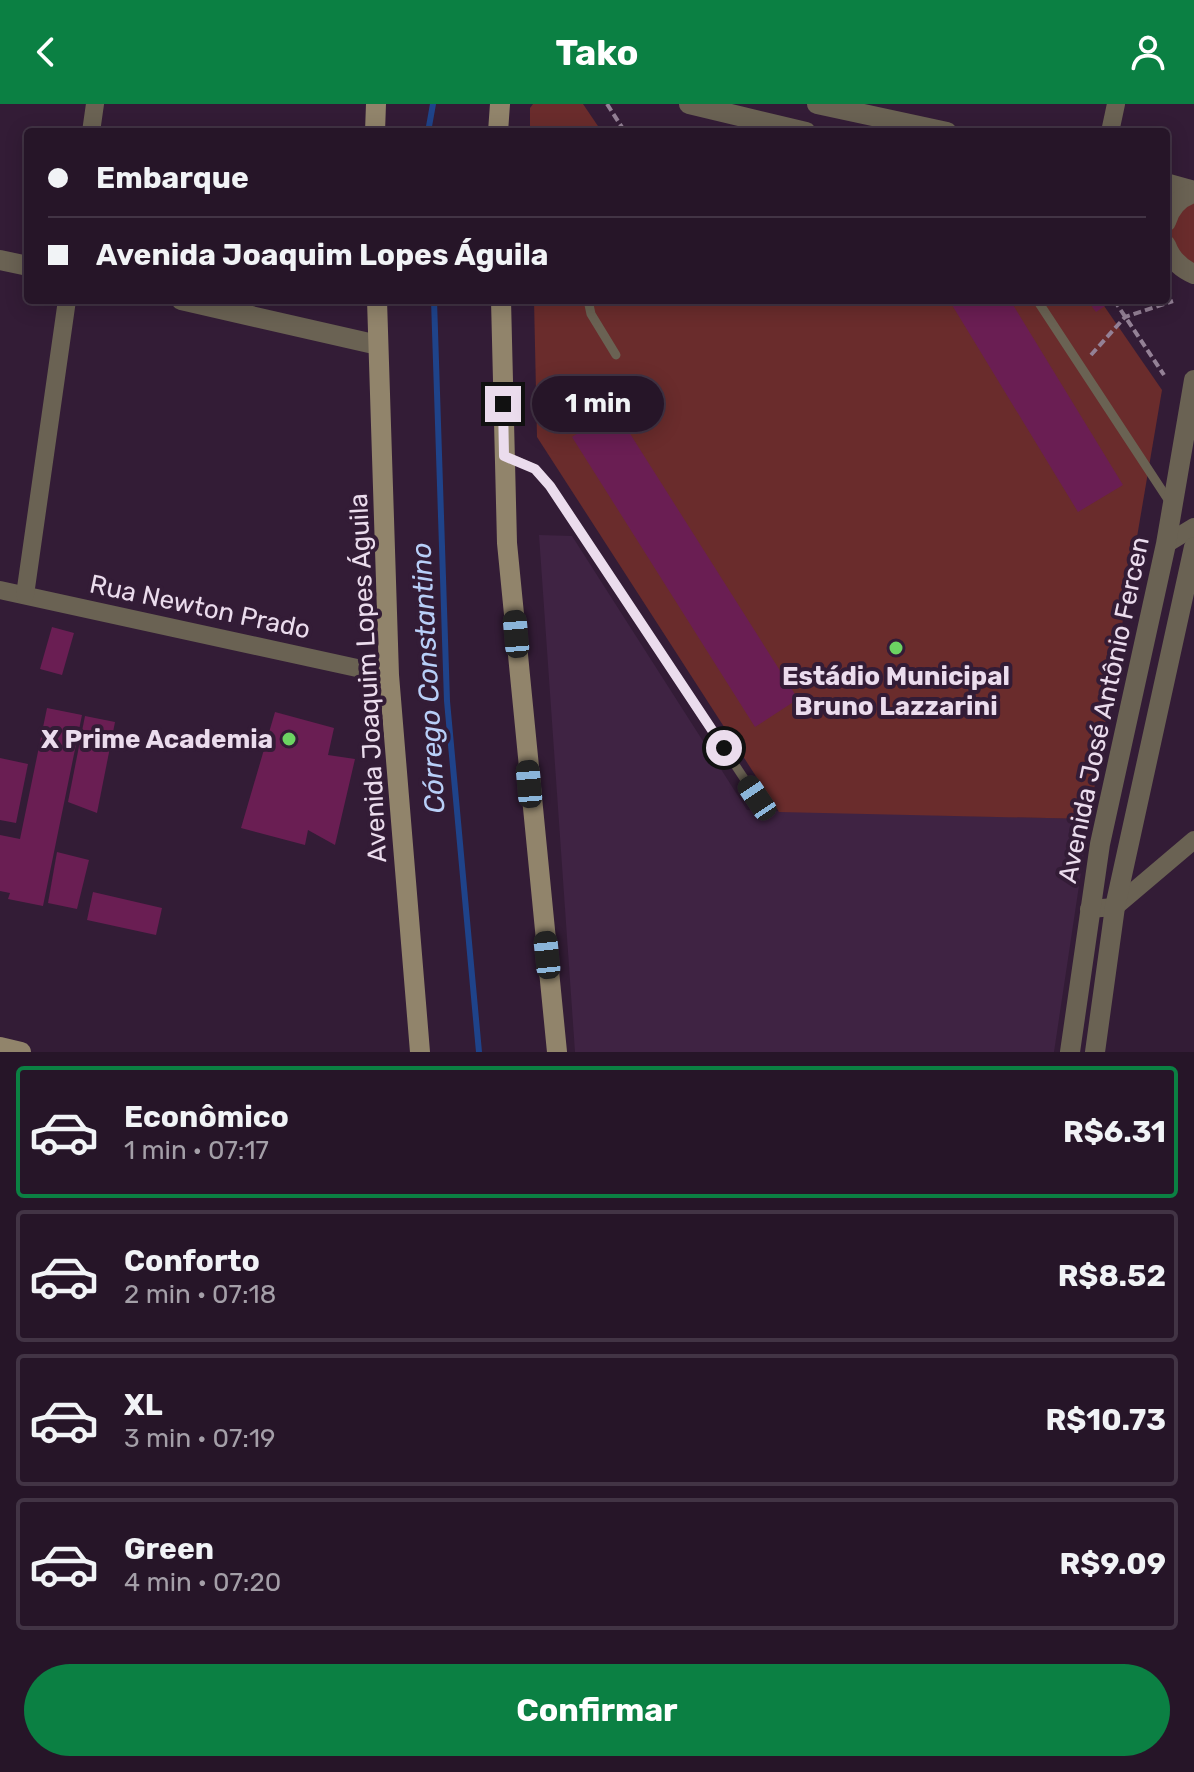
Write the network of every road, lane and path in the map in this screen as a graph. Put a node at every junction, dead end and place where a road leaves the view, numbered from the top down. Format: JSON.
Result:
{"nodes":[{"id":1,"x":95,"y":104,"type":"edge"},
{"id":2,"x":376,"y":104,"type":"edge"},
{"id":3,"x":500,"y":104,"type":"edge"},
{"id":4,"x":607,"y":104,"type":"edge"},
{"id":5,"x":689,"y":104,"type":"edge"},
{"id":6,"x":817,"y":104,"type":"edge"},
{"id":7,"x":1116,"y":104,"type":"edge"},
{"id":8,"x":750,"y":112,"type":"edge"},
{"id":9,"x":92,"y":128,"type":"edge"},
{"id":10,"x":375,"y":128,"type":"edge"},
{"id":11,"x":498,"y":128,"type":"edge"},
{"id":12,"x":622,"y":128,"type":"edge"},
{"id":13,"x":795,"y":128,"type":"edge"},
{"id":14,"x":928,"y":128,"type":"edge"},
{"id":15,"x":1111,"y":128,"type":"edge"},
{"id":16,"x":1170,"y":184,"type":"edge"},
{"id":17,"x":1194,"y":192,"type":"edge"},
{"id":18,"x":1170,"y":212,"type":"edge"},
{"id":19,"x":1170,"y":253,"type":"edge"},
{"id":20,"x":0,"y":260,"type":"edge"},
{"id":21,"x":24,"y":265,"type":"edge"},
{"id":22,"x":1194,"y":274,"type":"edge"},
{"id":23,"x":1173,"y":301,"type":"dead end"},
{"id":24,"x":1170,"y":302,"type":"edge"},
{"id":25,"x":66,"y":304,"type":"edge"},
{"id":26,"x":199,"y":304,"type":"edge"},
{"id":27,"x":377,"y":304,"type":"edge"},
{"id":28,"x":501,"y":304,"type":"edge"},
{"id":29,"x":589,"y":304,"type":"edge"},
{"id":30,"x":1040,"y":304,"type":"edge"},
{"id":31,"x":1117,"y":304,"type":"edge"},
{"id":32,"x":1164,"y":304,"type":"edge"},
{"id":33,"x":1125,"y":317,"type":"junction"},
{"id":34,"x":378,"y":345,"type":"junction"},
{"id":35,"x":616,"y":355,"type":"dead end"},
{"id":36,"x":1081,"y":366,"type":"junction"},
{"id":37,"x":1164,"y":375,"type":"dead end"},
{"id":38,"x":1194,"y":380,"type":"edge"},
{"id":39,"x":504,"y":456,"type":"junction"},
{"id":40,"x":1172,"y":505,"type":"junction"},
{"id":41,"x":1194,"y":527,"type":"edge"},
{"id":42,"x":1166,"y":544,"type":"junction"},
{"id":43,"x":1194,"y":547,"type":"edge"},
{"id":44,"x":0,"y":590,"type":"edge"},
{"id":45,"x":25,"y":595,"type":"junction"},
{"id":46,"x":389,"y":675,"type":"junction"},
{"id":47,"x":757,"y":798,"type":"dead end"},
{"id":48,"x":1194,"y":840,"type":"edge"},
{"id":49,"x":1115,"y":907,"type":"junction"},
{"id":50,"x":1089,"y":909,"type":"junction"},
{"id":51,"x":0,"y":1047,"type":"edge"},
{"id":52,"x":21,"y":1052,"type":"edge"},
{"id":53,"x":420,"y":1052,"type":"edge"},
{"id":54,"x":557,"y":1052,"type":"edge"},
{"id":55,"x":1070,"y":1052,"type":"edge"},
{"id":56,"x":1095,"y":1052,"type":"edge"}],
"edges":[{"from":1,"to":9,"type":"street"},
{"from":2,"to":10,"type":"main road"},
{"from":3,"to":11,"type":"main road"},
{"from":4,"to":12,"type":"path"},
{"from":5,"to":8,"type":"street"},
{"from":6,"to":14,"type":"street"},
{"from":7,"to":15,"type":"street"},
{"from":8,"to":13,"type":"street"},
{"from":16,"to":17,"type":"street"},
{"from":17,"to":18,"type":"street"},
{"from":19,"to":22,"type":"street"},
{"from":20,"to":21,"type":"street"},
{"from":23,"to":24,"type":"path"},
{"from":25,"to":45,"type":"street"},
{"from":26,"to":34,"type":"street"},
{"from":27,"to":34,"type":"main road","name":"Avenida Joaquim Lopes Águila"},
{"from":28,"to":39,"type":"main road"},
{"from":29,"to":35,"type":"lane"},
{"from":30,"to":36,"type":"lane"},
{"from":31,"to":33,"type":"path"},
{"from":32,"to":33,"type":"path"},
{"from":33,"to":36,"type":"path"},
{"from":33,"to":37,"type":"path"},
{"from":34,"to":46,"type":"main road","name":"Avenida Joaquim Lopes Águila"},
{"from":36,"to":40,"type":"lane"},
{"from":38,"to":40,"type":"street","name":"Avenida José Antônio Fercen"},
{"from":39,"to":47,"type":"lane"},
{"from":39,"to":54,"type":"main road"},
{"from":40,"to":42,"type":"street","name":"Avenida José Antônio Fercen"},
{"from":41,"to":42,"type":"street"},
{"from":42,"to":50,"type":"street","name":"Avenida José Antônio Fercen"},
{"from":43,"to":49,"type":"street","name":"Avenida José Antônio Fercen"},
{"from":44,"to":45,"type":"street","name":"Rua Newton Prado"},
{"from":45,"to":46,"type":"street","name":"Rua Newton Prado"},
{"from":46,"to":53,"type":"main road","name":"Avenida Joaquim Lopes Águila"},
{"from":48,"to":49,"type":"street"},
{"from":49,"to":50,"type":"street"},
{"from":49,"to":56,"type":"street","name":"Avenida José Antônio Fercen"},
{"from":50,"to":55,"type":"street","name":"Avenida José Antônio Fercen"},
{"from":51,"to":52,"type":"main road"}]}
